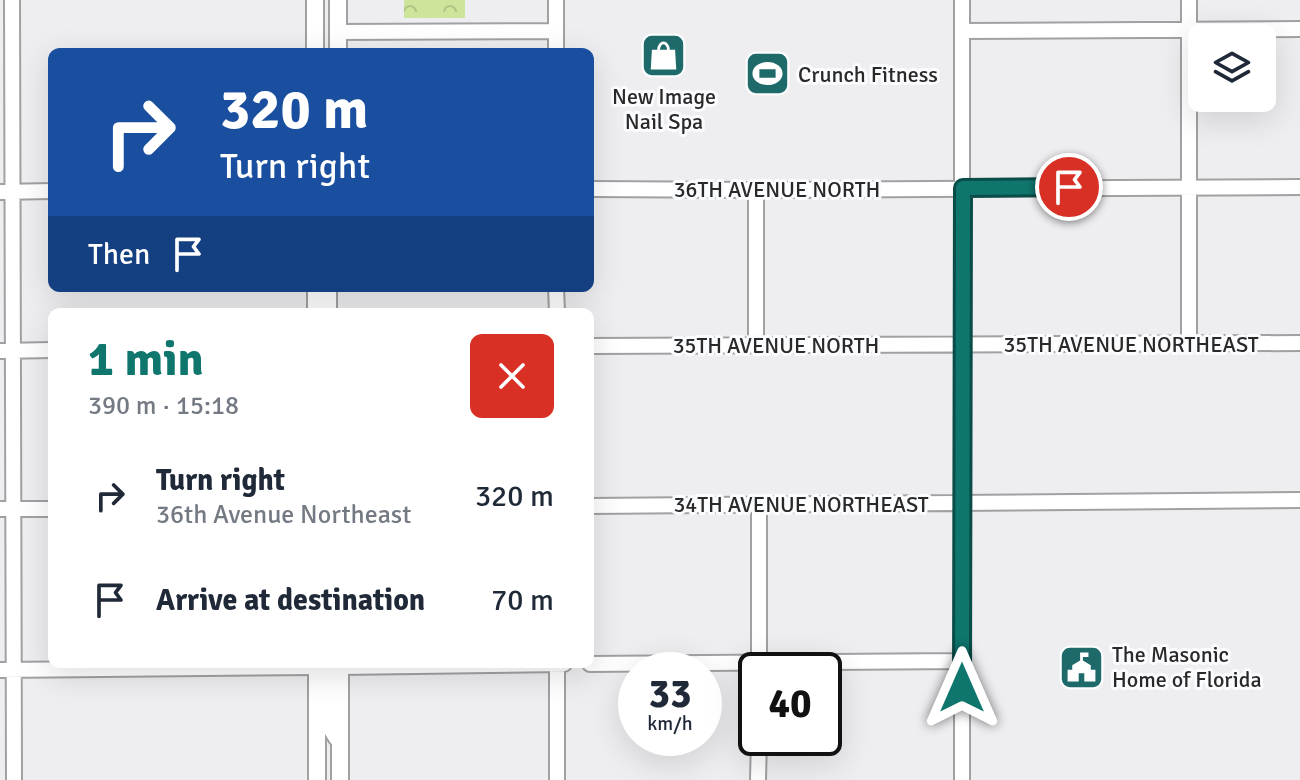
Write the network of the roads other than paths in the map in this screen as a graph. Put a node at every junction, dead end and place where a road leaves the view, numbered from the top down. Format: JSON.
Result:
{"nodes":[{"id":1,"x":12,"y":0,"type":"edge"},
{"id":2,"x":315,"y":0,"type":"edge"},
{"id":3,"x":338,"y":0,"type":"edge"},
{"id":4,"x":556,"y":0,"type":"edge"},
{"id":5,"x":962,"y":0,"type":"edge"},
{"id":6,"x":1189,"y":0,"type":"edge"},
{"id":7,"x":1189,"y":24,"type":"edge"},
{"id":8,"x":1276,"y":29,"type":"edge"},
{"id":9,"x":1300,"y":29,"type":"edge"},
{"id":10,"x":1188,"y":30,"type":"edge"},
{"id":11,"x":556,"y":31,"type":"junction"},
{"id":12,"x":962,"y":31,"type":"junction"},
{"id":13,"x":315,"y":32,"type":"junction"},
{"id":14,"x":338,"y":32,"type":"junction"},
{"id":15,"x":6,"y":35,"type":"edge"},
{"id":16,"x":315,"y":48,"type":"edge"},
{"id":17,"x":328,"y":48,"type":"edge"},
{"id":18,"x":338,"y":48,"type":"edge"},
{"id":19,"x":556,"y":48,"type":"edge"},
{"id":20,"x":1188,"y":112,"type":"edge"},
{"id":21,"x":1188,"y":187,"type":"junction"},
{"id":22,"x":1300,"y":187,"type":"edge"},
{"id":23,"x":963,"y":188,"type":"junction"},
{"id":24,"x":594,"y":189,"type":"edge"},
{"id":25,"x":756,"y":190,"type":"junction"},
{"id":26,"x":48,"y":191,"type":"edge"},
{"id":27,"x":6,"y":192,"type":"edge"},
{"id":28,"x":1189,"y":343,"type":"junction"},
{"id":29,"x":1300,"y":343,"type":"edge"},
{"id":30,"x":961,"y":344,"type":"junction"},
{"id":31,"x":594,"y":346,"type":"edge"},
{"id":32,"x":756,"y":346,"type":"junction"},
{"id":33,"x":7,"y":350,"type":"edge"},
{"id":34,"x":48,"y":350,"type":"edge"},
{"id":35,"x":1300,"y":500,"type":"edge"},
{"id":36,"x":962,"y":503,"type":"junction"},
{"id":37,"x":759,"y":505,"type":"junction"},
{"id":38,"x":594,"y":506,"type":"edge"},
{"id":39,"x":6,"y":509,"type":"edge"},
{"id":40,"x":48,"y":509,"type":"edge"},
{"id":41,"x":759,"y":652,"type":"edge"},
{"id":42,"x":962,"y":661,"type":"junction"},
{"id":43,"x":594,"y":664,"type":"edge"},
{"id":44,"x":842,"y":664,"type":"edge"},
{"id":45,"x":738,"y":666,"type":"edge"},
{"id":46,"x":162,"y":668,"type":"edge"},
{"id":47,"x":317,"y":668,"type":"edge"},
{"id":48,"x":320,"y":668,"type":"edge"},
{"id":49,"x":340,"y":668,"type":"edge"},
{"id":50,"x":557,"y":668,"type":"edge"},
{"id":51,"x":7,"y":670,"type":"edge"},
{"id":52,"x":340,"y":742,"type":"junction"},
{"id":53,"x":759,"y":756,"type":"edge"},
{"id":54,"x":14,"y":780,"type":"edge"},
{"id":55,"x":317,"y":780,"type":"edge"},
{"id":56,"x":340,"y":780,"type":"edge"},
{"id":57,"x":557,"y":780,"type":"edge"},
{"id":58,"x":758,"y":780,"type":"edge"},
{"id":59,"x":962,"y":780,"type":"edge"}],
"edges":[{"from":1,"to":15,"type":"street"},
{"from":2,"to":13,"type":"main road"},
{"from":3,"to":14,"type":"main road"},
{"from":4,"to":11,"type":"street"},
{"from":5,"to":12,"type":"street"},
{"from":6,"to":7,"type":"street"},
{"from":8,"to":9,"type":"street"},
{"from":10,"to":12,"type":"street"},
{"from":11,"to":14,"type":"street"},
{"from":11,"to":19,"type":"street"},
{"from":12,"to":23,"type":"street"},
{"from":13,"to":16,"type":"main road"},
{"from":13,"to":17,"type":"main road"},
{"from":14,"to":18,"type":"main road"},
{"from":15,"to":27,"type":"street"},
{"from":20,"to":21,"type":"street"},
{"from":21,"to":22,"type":"street","name":"36TH AVENUE NORTH"},
{"from":21,"to":23,"type":"street","name":"36TH AVENUE NORTH"},
{"from":21,"to":28,"type":"street"},
{"from":23,"to":25,"type":"street","name":"36TH AVENUE NORTH"},
{"from":23,"to":30,"type":"street"},
{"from":24,"to":25,"type":"street","name":"36TH AVENUE NORTH"},
{"from":25,"to":32,"type":"street"},
{"from":26,"to":27,"type":"street"},
{"from":27,"to":33,"type":"street"},
{"from":28,"to":29,"type":"street","name":"35TH AVENUE NORTHEAST"},
{"from":28,"to":30,"type":"street","name":"35TH AVENUE NORTHEAST"},
{"from":30,"to":32,"type":"street","name":"35TH AVENUE NORTH"},
{"from":30,"to":36,"type":"street"},
{"from":31,"to":32,"type":"street","name":"35TH AVENUE NORTH"},
{"from":33,"to":34,"type":"street"},
{"from":33,"to":39,"type":"street"},
{"from":35,"to":36,"type":"street","name":"34TH AVENUE NORTHEAST"},
{"from":36,"to":37,"type":"street","name":"34TH AVENUE NORTHEAST"},
{"from":36,"to":42,"type":"street"},
{"from":37,"to":38,"type":"street","name":"34TH AVENUE NORTHEAST"},
{"from":37,"to":41,"type":"street"},
{"from":39,"to":40,"type":"street"},
{"from":39,"to":51,"type":"street"},
{"from":42,"to":44,"type":"street"},
{"from":42,"to":59,"type":"street"},
{"from":43,"to":45,"type":"street"},
{"from":46,"to":51,"type":"street"},
{"from":47,"to":55,"type":"main road"},
{"from":48,"to":52,"type":"main road"},
{"from":49,"to":52,"type":"main road"},
{"from":50,"to":57,"type":"street"},
{"from":51,"to":54,"type":"street"},
{"from":52,"to":56,"type":"main road"},
{"from":53,"to":58,"type":"street"}]}
